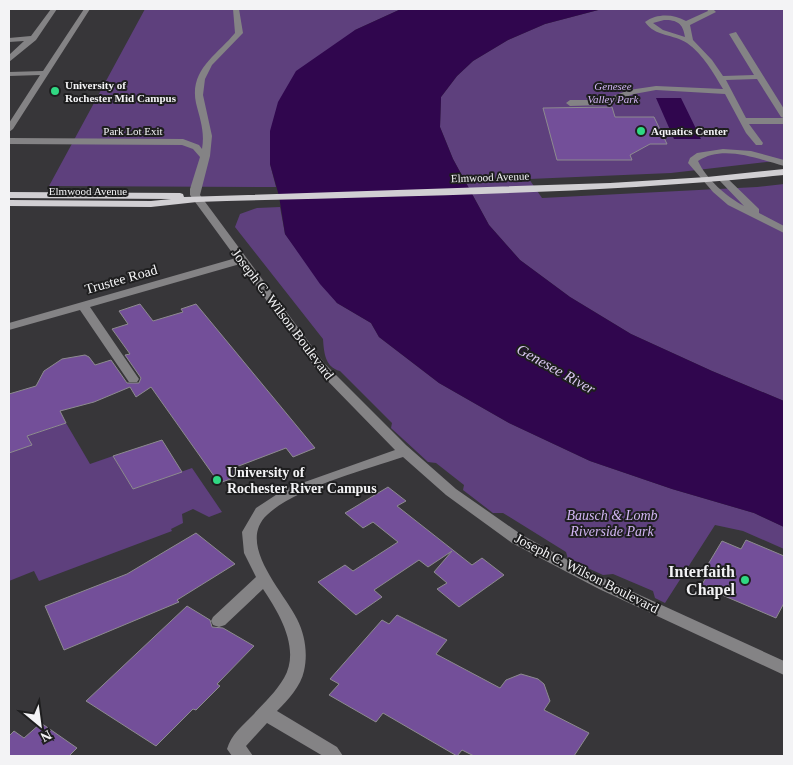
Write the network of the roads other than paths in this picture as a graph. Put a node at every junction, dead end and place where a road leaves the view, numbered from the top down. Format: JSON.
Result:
{"nodes":[{"id":1,"x":54,"y":9,"type":"edge"},
{"id":2,"x":87,"y":9,"type":"edge"},
{"id":3,"x":236,"y":9,"type":"edge"},
{"id":4,"x":710,"y":9,"type":"edge"},
{"id":5,"x":686,"y":24,"type":"junction"},
{"id":6,"x":733,"y":34,"type":"dead end"},
{"id":7,"x":33,"y":38,"type":"junction"},
{"id":8,"x":9,"y":40,"type":"edge"},
{"id":9,"x":688,"y":41,"type":"junction"},
{"id":10,"x":9,"y":60,"type":"edge"},
{"id":11,"x":44,"y":73,"type":"junction"},
{"id":12,"x":9,"y":74,"type":"edge"},
{"id":13,"x":719,"y":78,"type":"junction"},
{"id":14,"x":759,"y":78,"type":"junction"},
{"id":15,"x":727,"y":92,"type":"junction"},
{"id":16,"x":570,"y":103,"type":"dead end"},
{"id":17,"x":784,"y":114,"type":"edge"},
{"id":18,"x":744,"y":121,"type":"junction"},
{"id":19,"x":784,"y":121,"type":"edge"},
{"id":20,"x":9,"y":129,"type":"edge"},
{"id":21,"x":9,"y":141,"type":"edge"},
{"id":22,"x":759,"y":143,"type":"junction"},
{"id":23,"x":739,"y":152,"type":"junction"},
{"id":24,"x":204,"y":156,"type":"junction"},
{"id":25,"x":783,"y":162,"type":"edge"},
{"id":26,"x":784,"y":172,"type":"edge"},
{"id":27,"x":722,"y":178,"type":"junction"},
{"id":28,"x":707,"y":180,"type":"junction"},
{"id":29,"x":9,"y":195,"type":"edge"},
{"id":30,"x":197,"y":199,"type":"junction"},
{"id":31,"x":9,"y":203,"type":"edge"},
{"id":32,"x":771,"y":223,"type":"junction"},
{"id":33,"x":784,"y":230,"type":"edge"},
{"id":34,"x":242,"y":260,"type":"junction"},
{"id":35,"x":122,"y":295,"type":"junction"},
{"id":36,"x":129,"y":305,"type":"dead end"},
{"id":37,"x":83,"y":306,"type":"junction"},
{"id":38,"x":9,"y":327,"type":"edge"},
{"id":39,"x":133,"y":379,"type":"dead end"},
{"id":40,"x":405,"y":451,"type":"junction"},
{"id":41,"x":264,"y":580,"type":"junction"},
{"id":42,"x":219,"y":621,"type":"dead end"},
{"id":43,"x":784,"y":668,"type":"edge"},
{"id":44,"x":265,"y":713,"type":"junction"},
{"id":45,"x":244,"y":756,"type":"edge"},
{"id":46,"x":334,"y":756,"type":"edge"}],
"edges":[{"from":1,"to":7,"type":"street"},
{"from":2,"to":11,"type":"street"},
{"from":3,"to":24,"type":"street"},
{"from":4,"to":5,"type":"street"},
{"from":5,"to":9,"type":"street"},
{"from":5,"to":9,"type":"street"},
{"from":6,"to":14,"type":"street"},
{"from":7,"to":8,"type":"street"},
{"from":7,"to":10,"type":"street"},
{"from":9,"to":13,"type":"street"},
{"from":11,"to":12,"type":"street"},
{"from":11,"to":20,"type":"street"},
{"from":13,"to":14,"type":"street"},
{"from":13,"to":15,"type":"street"},
{"from":14,"to":17,"type":"street"},
{"from":15,"to":16,"type":"street"},
{"from":15,"to":18,"type":"street"},
{"from":18,"to":19,"type":"street"},
{"from":18,"to":22,"type":"street"},
{"from":21,"to":24,"type":"street","name":"Park Lot Exit"},
{"from":22,"to":23,"type":"street"},
{"from":22,"to":25,"type":"street"},
{"from":23,"to":25,"type":"street"},
{"from":23,"to":28,"type":"street"},
{"from":24,"to":30,"type":"street"},
{"from":26,"to":27,"type":"main road","name":"Elmwood Avenue"},
{"from":27,"to":28,"type":"main road","name":"Elmwood Avenue"},
{"from":27,"to":32,"type":"street"},
{"from":28,"to":30,"type":"main road","name":"Elmwood Avenue"},
{"from":28,"to":32,"type":"street"},
{"from":29,"to":30,"type":"main road","name":"Elmwood Avenue"},
{"from":30,"to":31,"type":"main road","name":"Elmwood Avenue"},
{"from":30,"to":34,"type":"street","name":"Joseph C. Wilson Boulevard"},
{"from":32,"to":33,"type":"street"},
{"from":34,"to":35,"type":"street","name":"Trustee Road"},
{"from":34,"to":40,"type":"street","name":"Joseph C. Wilson Boulevard"},
{"from":35,"to":36,"type":"street"},
{"from":35,"to":37,"type":"street","name":"Trustee Road"},
{"from":37,"to":38,"type":"street","name":"Trustee Road"},
{"from":37,"to":39,"type":"street"},
{"from":40,"to":41,"type":"street"},
{"from":40,"to":43,"type":"street","name":"Joseph C. Wilson Boulevard"},
{"from":41,"to":42,"type":"street"},
{"from":41,"to":44,"type":"street"},
{"from":44,"to":45,"type":"street"},
{"from":44,"to":46,"type":"street"}]}
